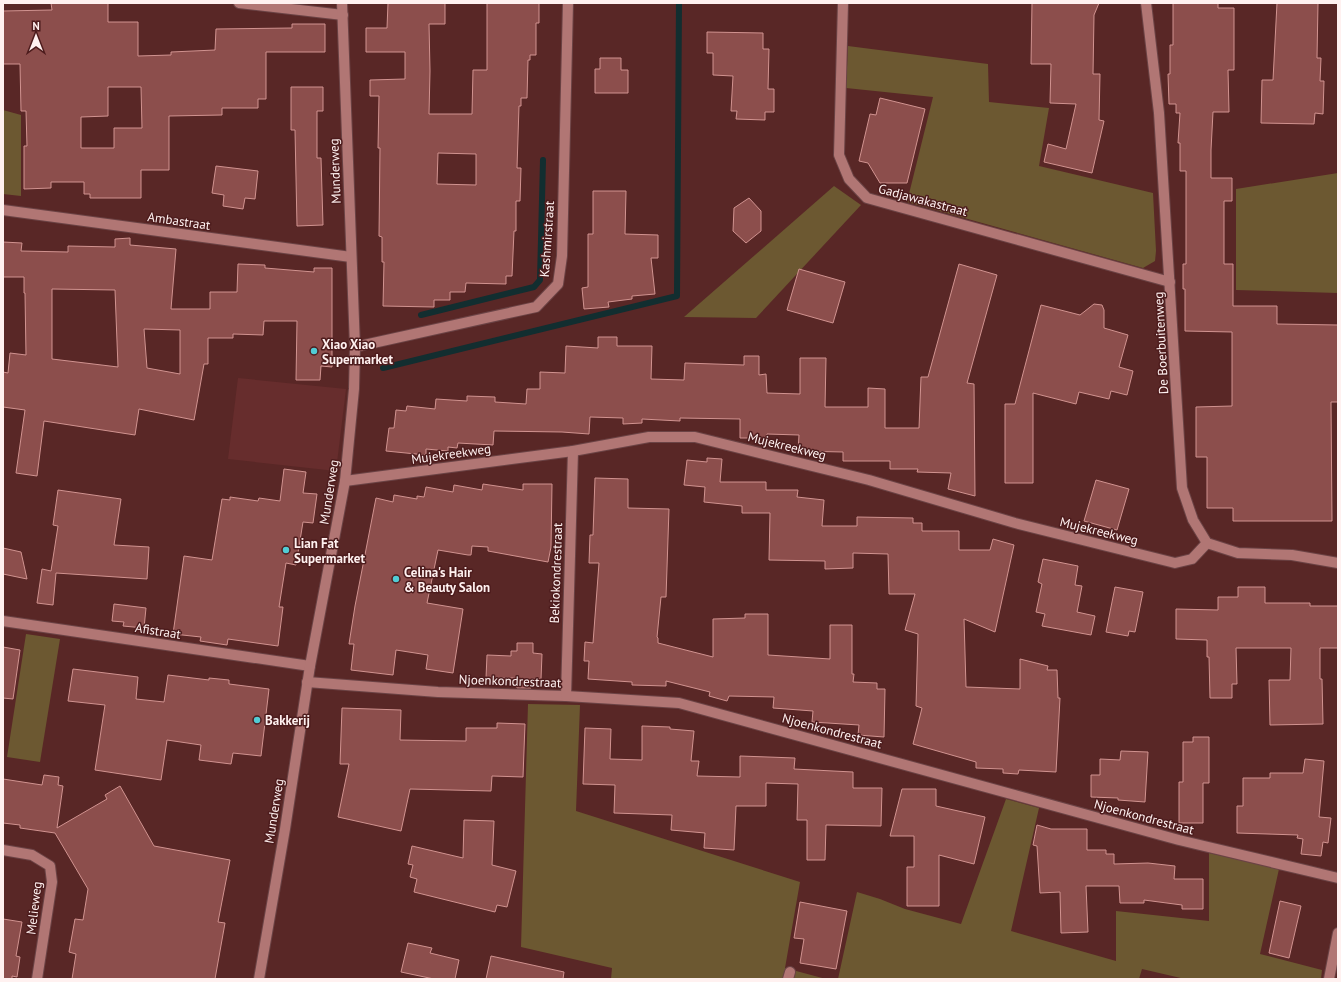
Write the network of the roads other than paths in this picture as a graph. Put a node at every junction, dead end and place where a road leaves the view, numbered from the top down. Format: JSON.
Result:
{"nodes":[{"id":1,"x":239,"y":3,"type":"edge"},
{"id":2,"x":342,"y":3,"type":"edge"},
{"id":3,"x":568,"y":3,"type":"edge"},
{"id":4,"x":843,"y":3,"type":"edge"},
{"id":5,"x":1146,"y":3,"type":"edge"},
{"id":6,"x":343,"y":15,"type":"junction"},
{"id":7,"x":3,"y":210,"type":"edge"},
{"id":8,"x":351,"y":257,"type":"junction"},
{"id":9,"x":1170,"y":282,"type":"junction"},
{"id":10,"x":355,"y":347,"type":"junction"},
{"id":11,"x":573,"y":451,"type":"junction"},
{"id":12,"x":345,"y":481,"type":"junction"},
{"id":13,"x":1207,"y":543,"type":"junction"},
{"id":14,"x":1338,"y":563,"type":"edge"},
{"id":15,"x":3,"y":620,"type":"edge"},
{"id":16,"x":310,"y":666,"type":"junction"},
{"id":17,"x":307,"y":682,"type":"junction"},
{"id":18,"x":566,"y":696,"type":"junction"},
{"id":19,"x":3,"y":850,"type":"edge"},
{"id":20,"x":1338,"y":878,"type":"edge"},
{"id":21,"x":1338,"y":933,"type":"edge"},
{"id":22,"x":37,"y":979,"type":"edge"},
{"id":23,"x":258,"y":979,"type":"edge"},
{"id":24,"x":1329,"y":979,"type":"edge"}],
"edges":[{"from":1,"to":6,"type":"street"},
{"from":2,"to":6,"type":"street","name":"Munderweg"},
{"from":3,"to":10,"type":"street","name":"Kashmirstraat"},
{"from":4,"to":9,"type":"street","name":"Gadjawakastraat"},
{"from":5,"to":9,"type":"street","name":"De Boerbuitenweg"},
{"from":6,"to":8,"type":"street","name":"Munderweg"},
{"from":7,"to":8,"type":"street","name":"Ambastraat"},
{"from":8,"to":10,"type":"street","name":"Munderweg"},
{"from":9,"to":13,"type":"street","name":"De Boerbuitenweg"},
{"from":10,"to":12,"type":"street","name":"Munderweg"},
{"from":11,"to":12,"type":"street","name":"Mujekreekweg"},
{"from":11,"to":13,"type":"street","name":"Mujekreekweg"},
{"from":11,"to":18,"type":"street","name":"Bekiokondrestraat"},
{"from":12,"to":16,"type":"street","name":"Munderweg"},
{"from":13,"to":14,"type":"street"},
{"from":15,"to":16,"type":"street","name":"Afistraat"},
{"from":16,"to":17,"type":"street","name":"Munderweg"},
{"from":17,"to":18,"type":"street","name":"Njoenkondrestraat"},
{"from":17,"to":23,"type":"street","name":"Munderweg"},
{"from":18,"to":20,"type":"street","name":"Njoenkondrestraat"},
{"from":19,"to":22,"type":"street","name":"Melieweg"},
{"from":21,"to":24,"type":"street"}]}
